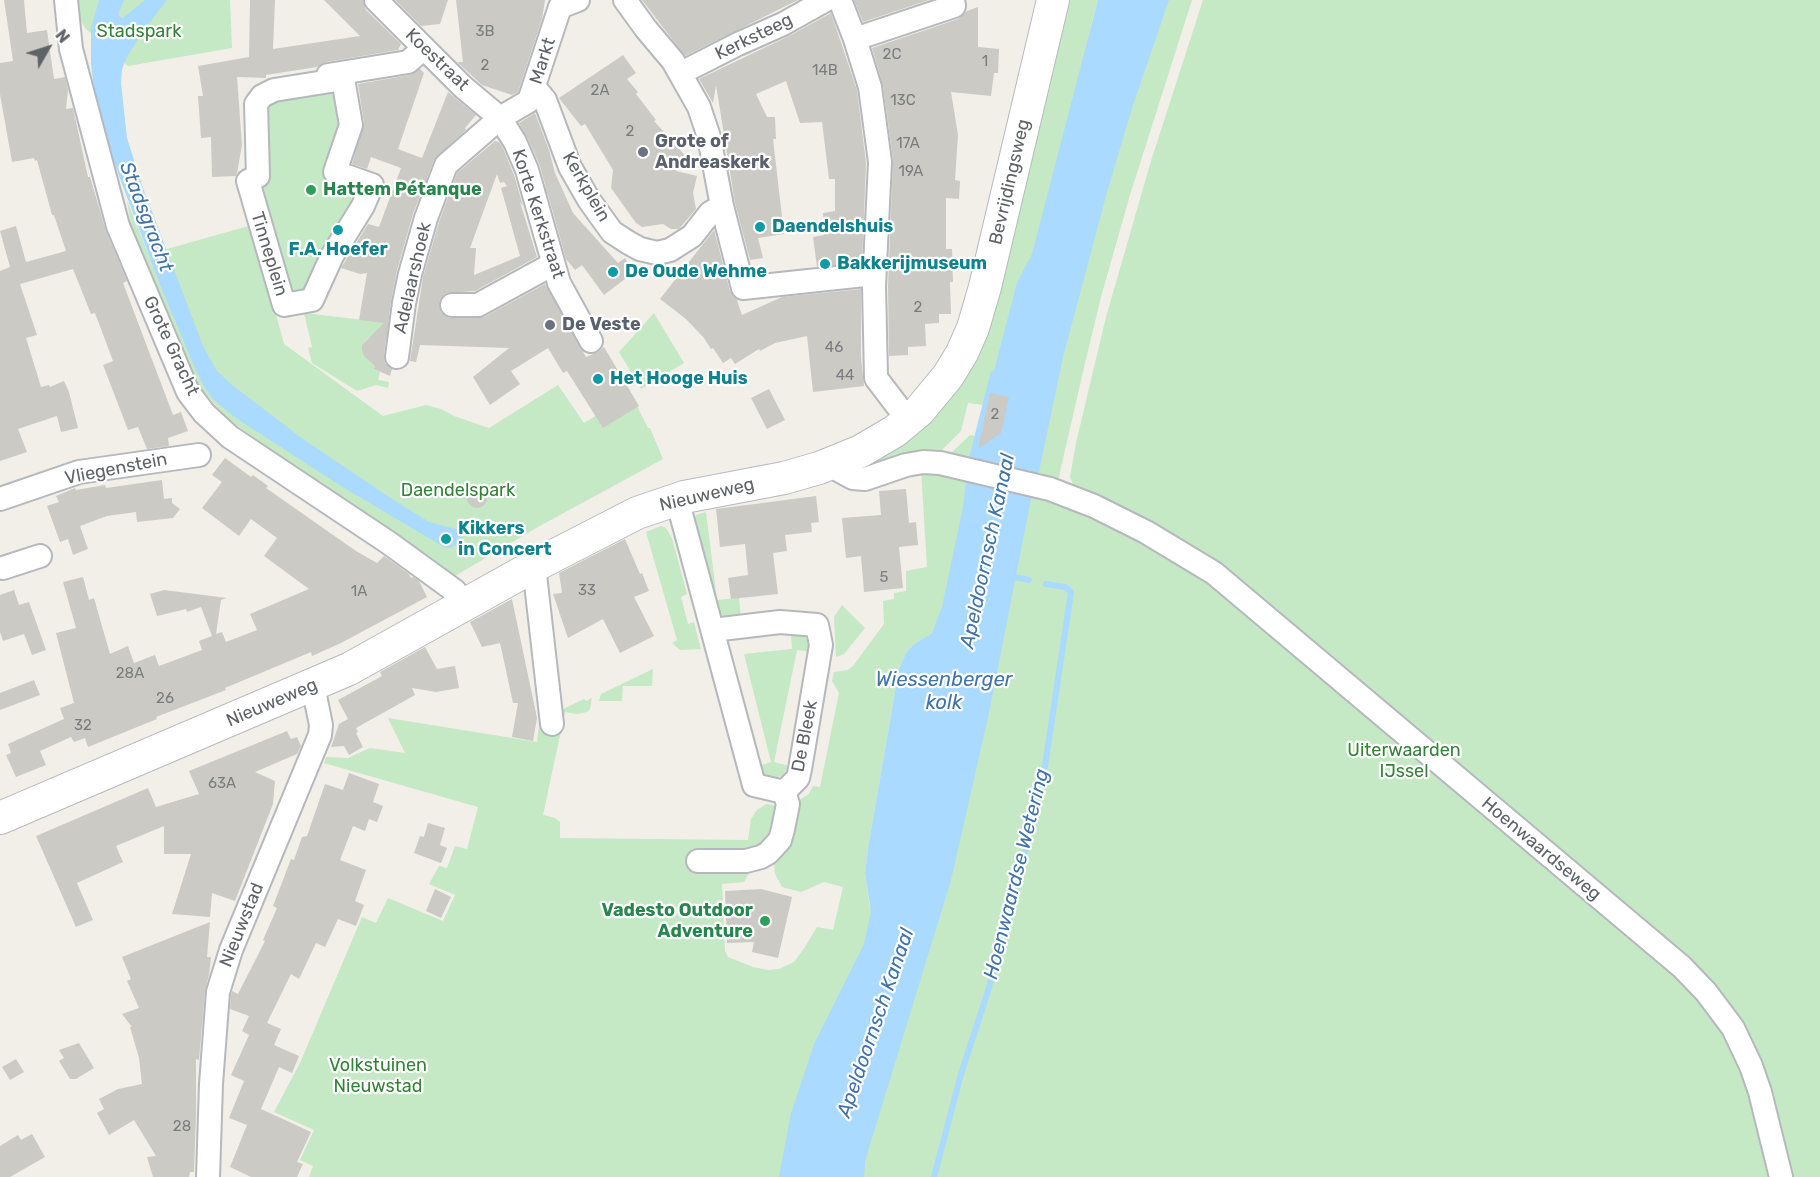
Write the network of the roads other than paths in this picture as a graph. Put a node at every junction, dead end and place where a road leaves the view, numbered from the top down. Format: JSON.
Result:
{"nodes":[{"id":1,"x":66,"y":0,"type":"edge"},
{"id":2,"x":376,"y":0,"type":"edge"},
{"id":3,"x":625,"y":0,"type":"edge"},
{"id":4,"x":826,"y":0,"type":"edge"},
{"id":5,"x":840,"y":0,"type":"edge"},
{"id":6,"x":1053,"y":0,"type":"edge"},
{"id":7,"x":566,"y":2,"type":"edge"},
{"id":8,"x":954,"y":3,"type":"edge"},
{"id":9,"x":855,"y":39,"type":"junction"},
{"id":10,"x":424,"y":48,"type":"junction"},
{"id":11,"x":681,"y":73,"type":"junction"},
{"id":12,"x":535,"y":88,"type":"junction"},
{"id":13,"x":500,"y":118,"type":"junction"},
{"id":14,"x":254,"y":178,"type":"junction"},
{"id":15,"x":556,"y":193,"type":"junction"},
{"id":16,"x":722,"y":206,"type":"junction"},
{"id":17,"x":553,"y":264,"type":"junction"},
{"id":18,"x":874,"y":274,"type":"junction"},
{"id":19,"x":452,"y":305,"type":"dead end"},
{"id":20,"x":591,"y":341,"type":"dead end"},
{"id":21,"x":397,"y":357,"type":"dead end"},
{"id":22,"x":908,"y":420,"type":"junction"},
{"id":23,"x":199,"y":455,"type":"dead end"},
{"id":24,"x":824,"y":466,"type":"junction"},
{"id":25,"x":0,"y":499,"type":"edge"},
{"id":26,"x":677,"y":499,"type":"junction"},
{"id":27,"x":40,"y":556,"type":"dead end"},
{"id":28,"x":1,"y":566,"type":"edge"},
{"id":29,"x":534,"y":566,"type":"junction"},
{"id":30,"x":463,"y":605,"type":"junction"},
{"id":31,"x":713,"y":630,"type":"junction"},
{"id":32,"x":313,"y":686,"type":"junction"},
{"id":33,"x":552,"y":724,"type":"dead end"},
{"id":34,"x":784,"y":792,"type":"junction"},
{"id":35,"x":0,"y":818,"type":"edge"},
{"id":36,"x":698,"y":861,"type":"dead end"},
{"id":37,"x":208,"y":1177,"type":"edge"},
{"id":38,"x":1781,"y":1177,"type":"edge"}],
"edges":[{"from":1,"to":30,"type":"street","name":"Grote Gracht"},
{"from":2,"to":10,"type":"street","name":"Koestraat"},
{"from":3,"to":11,"type":"street"},
{"from":4,"to":11,"type":"street","name":"Kerksteeg"},
{"from":5,"to":9,"type":"street"},
{"from":6,"to":22,"type":"main road","name":"Bevrijdingsweg"},
{"from":7,"to":12,"type":"street","name":"Markt"},
{"from":8,"to":9,"type":"street"},
{"from":9,"to":18,"type":"street"},
{"from":10,"to":13,"type":"street","name":"Koestraat"},
{"from":10,"to":14,"type":"street","name":"Tinneplein"},
{"from":11,"to":16,"type":"street"},
{"from":12,"to":13,"type":"street","name":"Markt"},
{"from":12,"to":15,"type":"street","name":"Kerkplein"},
{"from":13,"to":15,"type":"street","name":"Korte Kerkstraat"},
{"from":13,"to":21,"type":"street","name":"Adelaarshoek"},
{"from":14,"to":14,"type":"street","name":"Tinneplein"},
{"from":15,"to":16,"type":"street","name":"Kerkplein"},
{"from":15,"to":17,"type":"street","name":"Korte Kerkstraat"},
{"from":16,"to":18,"type":"street"},
{"from":17,"to":19,"type":"street"},
{"from":17,"to":20,"type":"street","name":"Korte Kerkstraat"},
{"from":18,"to":22,"type":"street"},
{"from":22,"to":24,"type":"main road","name":"Bevrijdingsweg"},
{"from":23,"to":25,"type":"street","name":"Vliegenstein"},
{"from":24,"to":26,"type":"main road","name":"Nieuweweg"},
{"from":24,"to":38,"type":"street","name":"Hoenwaardseweg"},
{"from":26,"to":29,"type":"main road","name":"Nieuweweg"},
{"from":26,"to":31,"type":"street","name":"De Bleek"},
{"from":27,"to":28,"type":"street"},
{"from":29,"to":30,"type":"main road","name":"Nieuweweg"},
{"from":29,"to":33,"type":"street"},
{"from":30,"to":32,"type":"main road","name":"Nieuweweg"},
{"from":31,"to":34,"type":"street","name":"De Bleek"},
{"from":31,"to":34,"type":"street","name":"De Bleek"},
{"from":32,"to":35,"type":"main road","name":"Nieuweweg"},
{"from":32,"to":37,"type":"street","name":"Nieuwstad"},
{"from":34,"to":36,"type":"street"}]}
